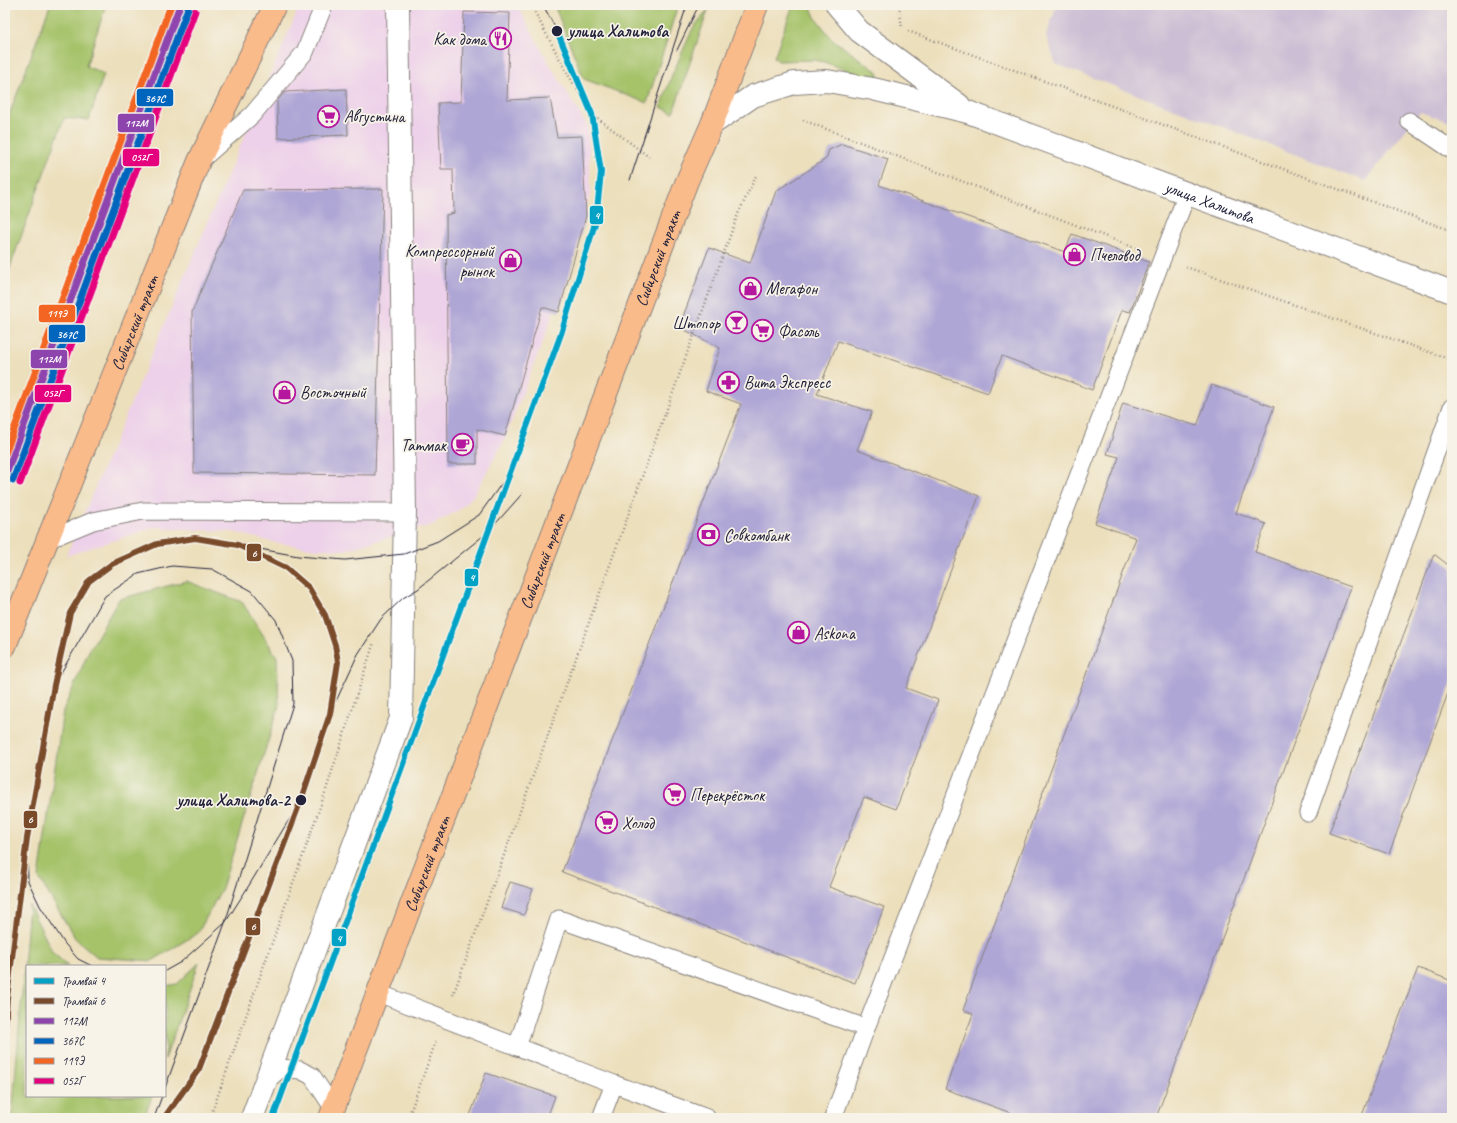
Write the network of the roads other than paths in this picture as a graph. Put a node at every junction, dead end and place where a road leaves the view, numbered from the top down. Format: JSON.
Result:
{"nodes":[{"id":1,"x":275,"y":5,"type":"edge"},
{"id":2,"x":324,"y":5,"type":"edge"},
{"id":3,"x":398,"y":5,"type":"edge"},
{"id":4,"x":757,"y":5,"type":"edge"},
{"id":5,"x":837,"y":5,"type":"edge"},
{"id":6,"x":968,"y":112,"type":"junction"},
{"id":7,"x":1408,"y":121,"type":"dead end"},
{"id":8,"x":712,"y":124,"type":"junction"},
{"id":9,"x":1452,"y":150,"type":"edge"},
{"id":10,"x":199,"y":161,"type":"junction"},
{"id":11,"x":1187,"y":194,"type":"junction"},
{"id":12,"x":1452,"y":292,"type":"edge"},
{"id":13,"x":1452,"y":407,"type":"edge"},
{"id":14,"x":399,"y":512,"type":"dead end"},
{"id":15,"x":47,"y":540,"type":"junction"},
{"id":16,"x":5,"y":646,"type":"edge"},
{"id":17,"x":1308,"y":813,"type":"dead end"},
{"id":18,"x":378,"y":993,"type":"junction"},
{"id":19,"x":866,"y":1028,"type":"junction"},
{"id":20,"x":517,"y":1047,"type":"junction"},
{"id":21,"x":265,"y":1082,"type":"junction"},
{"id":22,"x":614,"y":1084,"type":"junction"},
{"id":23,"x":332,"y":1113,"type":"edge"},
{"id":24,"x":252,"y":1118,"type":"edge"},
{"id":25,"x":601,"y":1118,"type":"edge"},
{"id":26,"x":707,"y":1118,"type":"edge"},
{"id":27,"x":833,"y":1118,"type":"edge"}],
"edges":[{"from":1,"to":10,"type":"main road","name":"Сибирский тракт"},
{"from":2,"to":10,"type":"lane"},
{"from":3,"to":21,"type":"street"},
{"from":4,"to":8,"type":"main road","name":"Сибирский тракт"},
{"from":5,"to":6,"type":"street"},
{"from":6,"to":8,"type":"street"},
{"from":6,"to":11,"type":"street","name":"улица Халитова"},
{"from":7,"to":9,"type":"lane"},
{"from":8,"to":18,"type":"main road","name":"Сибирский тракт"},
{"from":10,"to":15,"type":"main road","name":"Сибирский тракт"},
{"from":11,"to":12,"type":"street","name":"улица Халитова"},
{"from":11,"to":19,"type":"lane"},
{"from":13,"to":17,"type":"lane"},
{"from":14,"to":15,"type":"lane"},
{"from":15,"to":16,"type":"main road","name":"Сибирский тракт"},
{"from":18,"to":20,"type":"lane"},
{"from":18,"to":23,"type":"main road","name":"Сибирский тракт"},
{"from":19,"to":20,"type":"lane"},
{"from":19,"to":27,"type":"lane"},
{"from":20,"to":22,"type":"lane"},
{"from":21,"to":23,"type":"lane"},
{"from":21,"to":24,"type":"street"},
{"from":22,"to":25,"type":"lane"},
{"from":22,"to":26,"type":"lane"}]}
